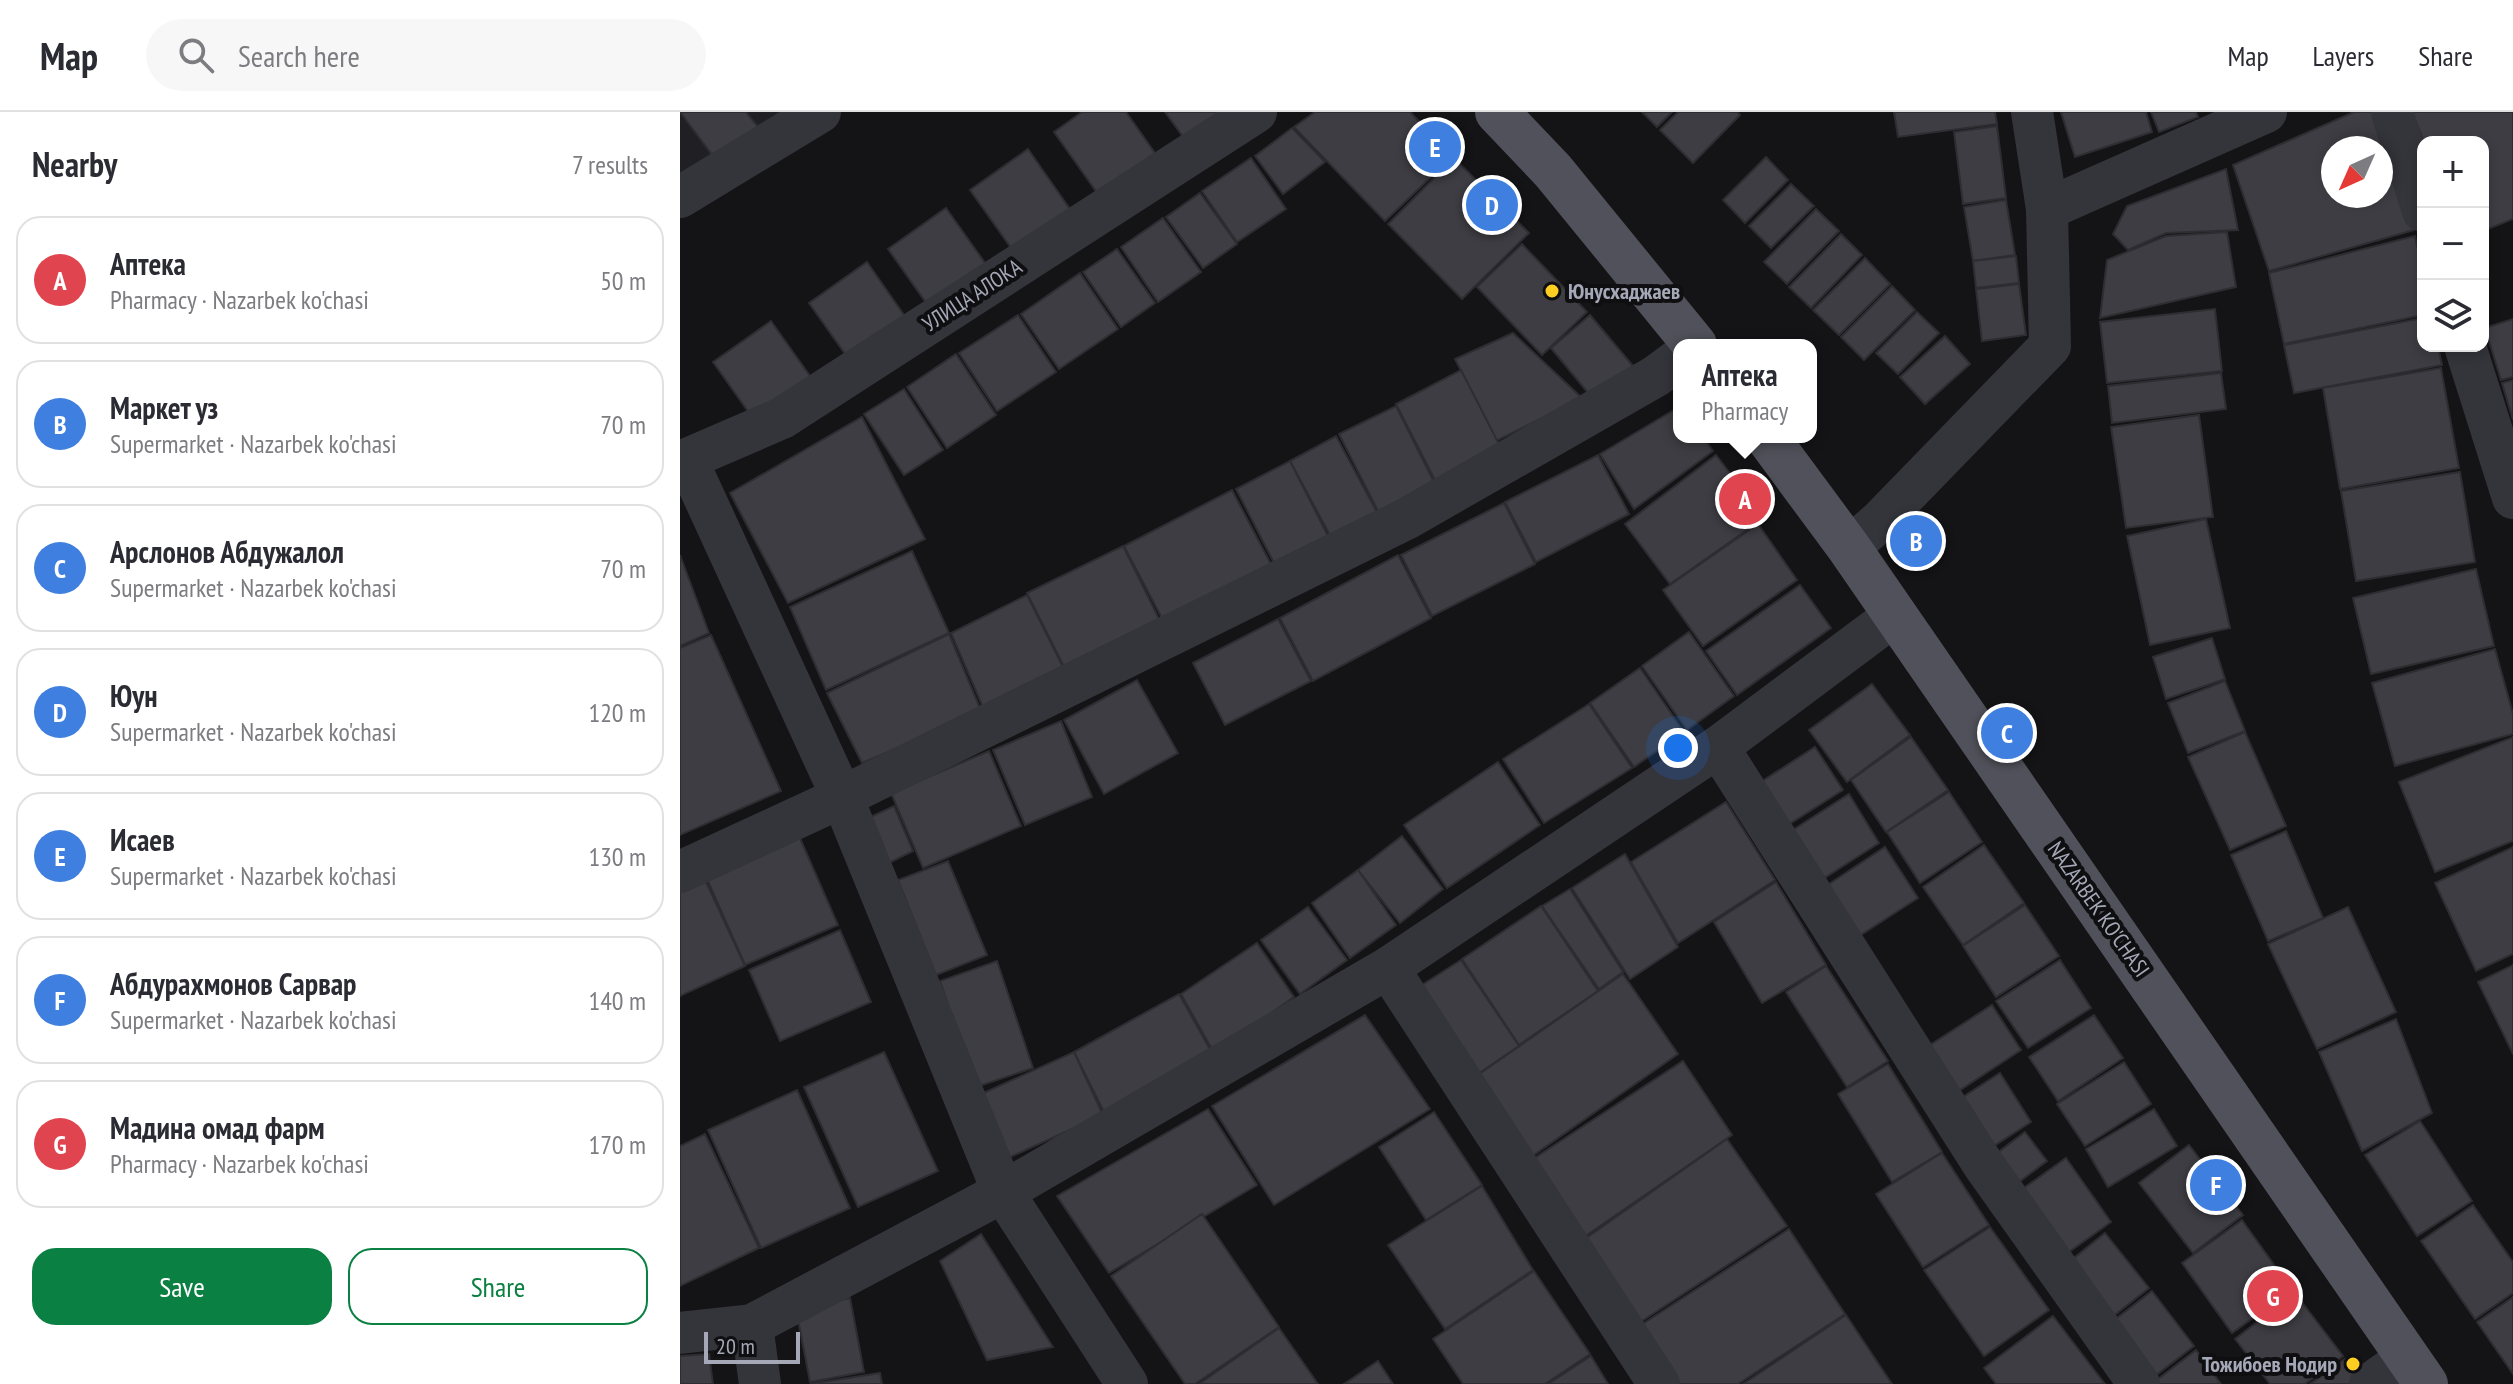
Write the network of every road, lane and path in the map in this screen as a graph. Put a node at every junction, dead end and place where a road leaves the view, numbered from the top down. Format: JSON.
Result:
{"nodes":[{"id":1,"x":820,"y":112,"type":"edge"},
{"id":2,"x":1256,"y":112,"type":"edge"},
{"id":3,"x":1497,"y":112,"type":"edge"},
{"id":4,"x":2032,"y":112,"type":"edge"},
{"id":5,"x":2266,"y":112,"type":"edge"},
{"id":6,"x":2392,"y":112,"type":"edge"},
{"id":7,"x":680,"y":197,"type":"edge"},
{"id":8,"x":2422,"y":208,"type":"edge"},
{"id":9,"x":2047,"y":209,"type":"junction"},
{"id":10,"x":1690,"y":339,"type":"edge"},
{"id":11,"x":2467,"y":352,"type":"edge"},
{"id":12,"x":1673,"y":363,"type":"edge"},
{"id":13,"x":1771,"y":443,"type":"edge"},
{"id":14,"x":684,"y":461,"type":"edge"},
{"id":15,"x":2513,"y":498,"type":"edge"},
{"id":16,"x":1849,"y":548,"type":"junction"},
{"id":17,"x":1895,"y":615,"type":"junction"},
{"id":18,"x":1718,"y":747,"type":"junction"},
{"id":19,"x":842,"y":797,"type":"junction"},
{"id":20,"x":680,"y":872,"type":"edge"},
{"id":21,"x":1388,"y":968,"type":"junction"},
{"id":22,"x":1003,"y":1192,"type":"junction"},
{"id":23,"x":752,"y":1325,"type":"junction"},
{"id":24,"x":680,"y":1333,"type":"edge"},
{"id":25,"x":2417,"y":1371,"type":"edge"},
{"id":26,"x":760,"y":1384,"type":"edge"},
{"id":27,"x":1127,"y":1384,"type":"edge"},
{"id":28,"x":1659,"y":1384,"type":"edge"},
{"id":29,"x":2139,"y":1384,"type":"edge"},
{"id":30,"x":2370,"y":1384,"type":"edge"}],
"edges":[{"from":1,"to":7,"type":"street"},
{"from":2,"to":14,"type":"street","name":"УЛИЦА АЛОКА"},
{"from":3,"to":10,"type":"main road"},
{"from":4,"to":9,"type":"street"},
{"from":5,"to":9,"type":"street"},
{"from":6,"to":8,"type":"street"},
{"from":9,"to":16,"type":"street"},
{"from":11,"to":15,"type":"street"},
{"from":12,"to":19,"type":"street"},
{"from":13,"to":16,"type":"main road","name":"NAZARBEK KO'CHASI"},
{"from":14,"to":19,"type":"street"},
{"from":16,"to":17,"type":"main road","name":"NAZARBEK KO'CHASI"},
{"from":17,"to":18,"type":"street"},
{"from":17,"to":25,"type":"main road","name":"NAZARBEK KO'CHASI"},
{"from":18,"to":21,"type":"street"},
{"from":18,"to":29,"type":"street"},
{"from":19,"to":20,"type":"street"},
{"from":19,"to":22,"type":"street"},
{"from":21,"to":22,"type":"street"},
{"from":21,"to":28,"type":"street"},
{"from":22,"to":23,"type":"street"},
{"from":22,"to":27,"type":"street"},
{"from":23,"to":24,"type":"street"},
{"from":23,"to":26,"type":"street"},
{"from":25,"to":30,"type":"street"}]}
